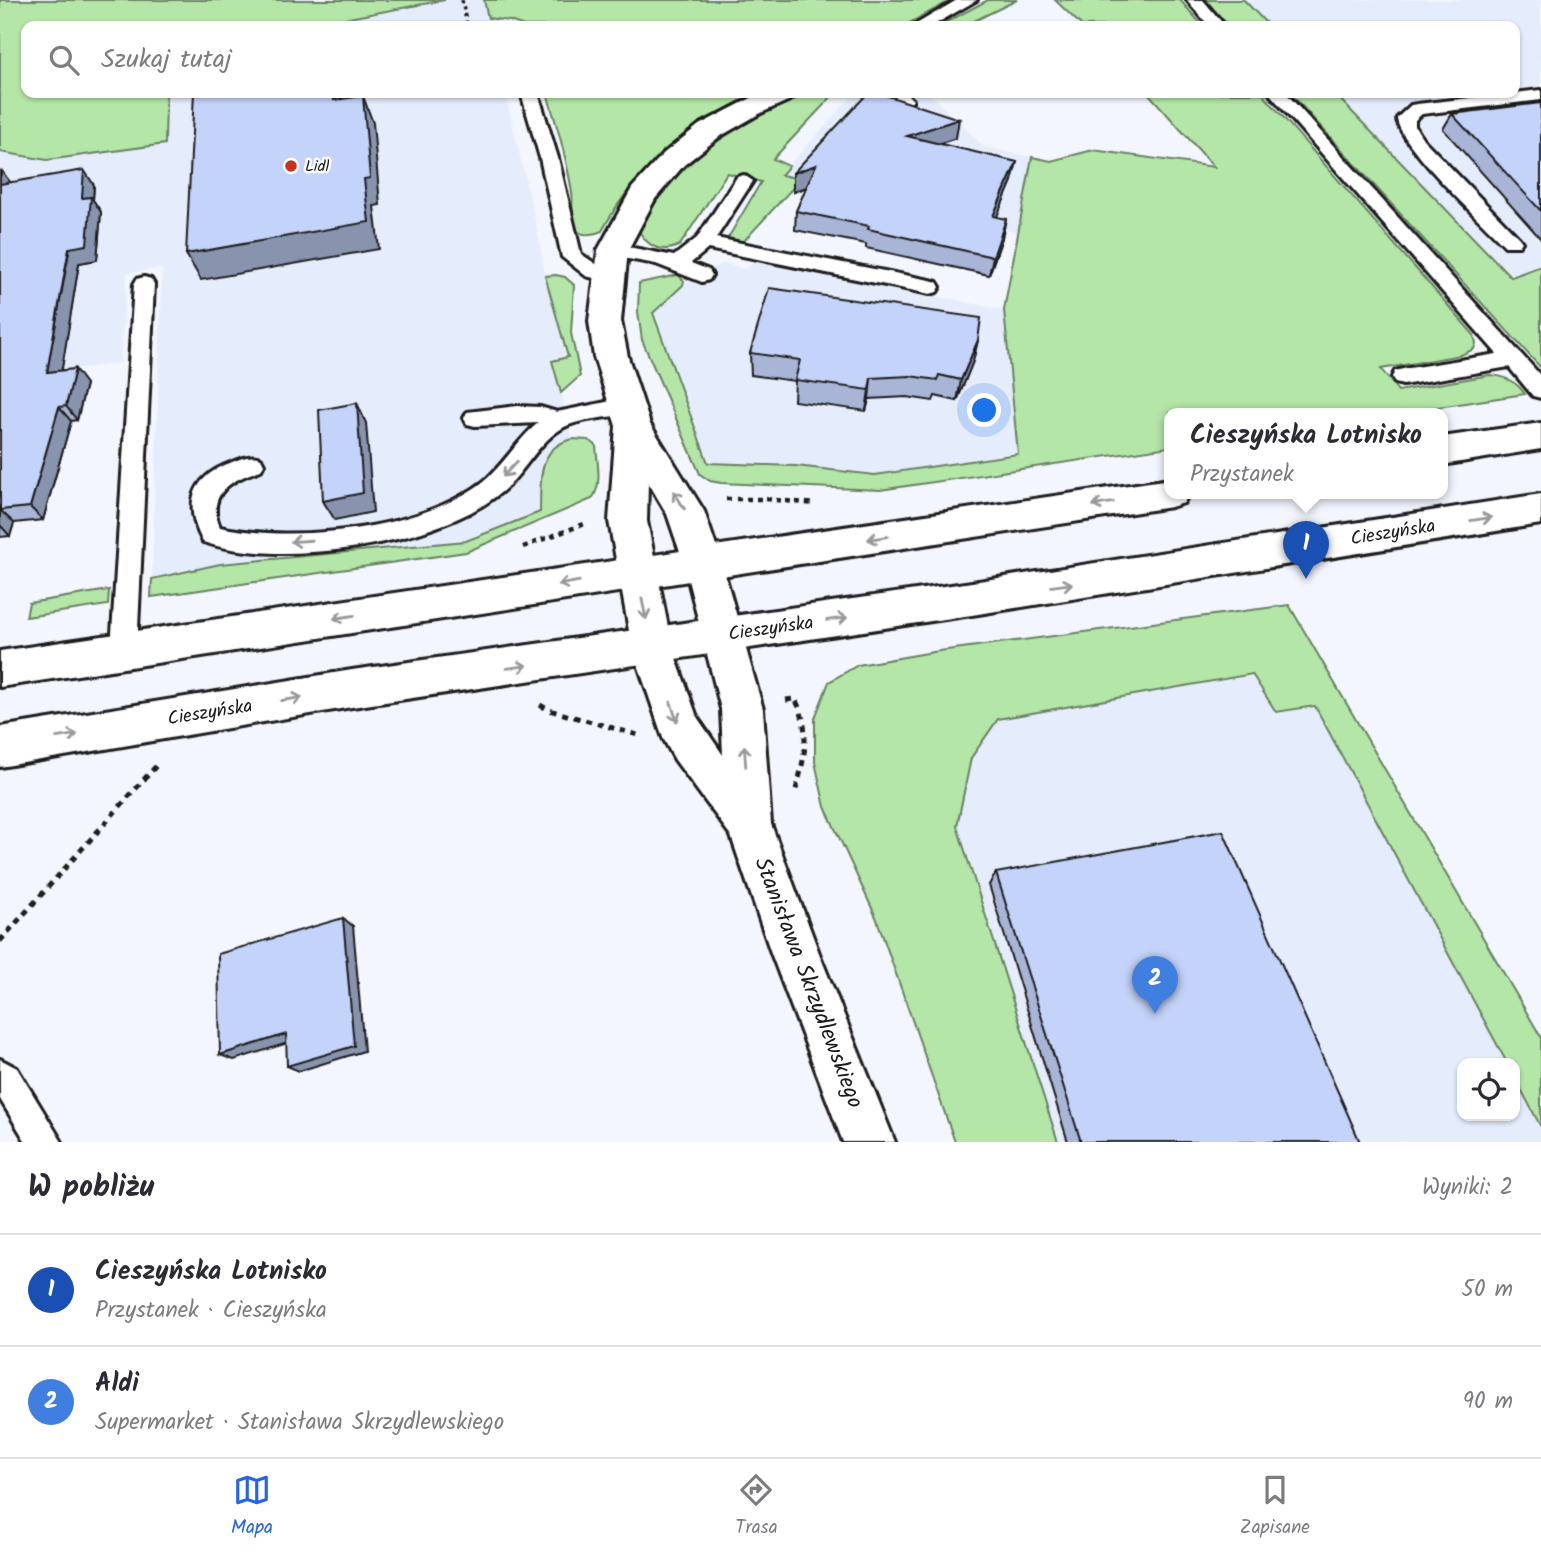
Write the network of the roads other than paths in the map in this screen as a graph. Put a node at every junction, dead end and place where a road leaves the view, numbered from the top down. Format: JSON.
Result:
{"nodes":[{"id":1,"x":969,"y":0,"type":"edge"},
{"id":2,"x":1195,"y":0,"type":"edge"},
{"id":3,"x":930,"y":21,"type":"edge"},
{"id":4,"x":1213,"y":21,"type":"edge"},
{"id":5,"x":1541,"y":95,"type":"edge"},
{"id":6,"x":1520,"y":97,"type":"edge"},
{"id":7,"x":531,"y":98,"type":"edge"},
{"id":8,"x":772,"y":98,"type":"edge"},
{"id":9,"x":1280,"y":98,"type":"edge"},
{"id":10,"x":1514,"y":98,"type":"edge"},
{"id":11,"x":744,"y":181,"type":"dead end"},
{"id":12,"x":704,"y":242,"type":"junction"},
{"id":13,"x":1512,"y":242,"type":"dead end"},
{"id":14,"x":611,"y":263,"type":"junction"},
{"id":15,"x":679,"y":263,"type":"junction"},
{"id":16,"x":702,"y":275,"type":"dead end"},
{"id":17,"x":144,"y":284,"type":"dead end"},
{"id":18,"x":930,"y":287,"type":"dead end"},
{"id":19,"x":1514,"y":359,"type":"junction"},
{"id":20,"x":1403,"y":377,"type":"dead end"},
{"id":21,"x":1541,"y":390,"type":"edge"},
{"id":22,"x":630,"y":416,"type":"junction"},
{"id":23,"x":475,"y":418,"type":"dead end"},
{"id":24,"x":557,"y":420,"type":"junction"},
{"id":25,"x":1541,"y":436,"type":"edge"},
{"id":26,"x":1448,"y":450,"type":"edge"},
{"id":27,"x":253,"y":464,"type":"dead end"},
{"id":28,"x":1164,"y":494,"type":"edge"},
{"id":29,"x":1541,"y":509,"type":"edge"},
{"id":30,"x":703,"y":564,"type":"junction"},
{"id":31,"x":636,"y":571,"type":"junction"},
{"id":32,"x":722,"y":637,"type":"junction"},
{"id":33,"x":652,"y":647,"type":"junction"},
{"id":34,"x":124,"y":650,"type":"junction"},
{"id":35,"x":0,"y":669,"type":"edge"},
{"id":36,"x":0,"y":747,"type":"edge"},
{"id":37,"x":749,"y":824,"type":"junction"},
{"id":38,"x":0,"y":1075,"type":"edge"},
{"id":39,"x":45,"y":1142,"type":"edge"},
{"id":40,"x":869,"y":1142,"type":"edge"}],
"edges":[{"from":1,"to":3,"type":"lane"},
{"from":2,"to":4,"type":"lane"},
{"from":5,"to":6,"type":"lane"},
{"from":7,"to":14,"type":"lane"},
{"from":8,"to":14,"type":"main road"},
{"from":9,"to":19,"type":"lane"},
{"from":10,"to":13,"type":"lane"},
{"from":11,"to":12,"type":"lane"},
{"from":12,"to":15,"type":"lane"},
{"from":12,"to":18,"type":"lane"},
{"from":14,"to":15,"type":"lane"},
{"from":14,"to":22,"type":"main road"},
{"from":15,"to":16,"type":"lane"},
{"from":17,"to":34,"type":"lane"},
{"from":19,"to":20,"type":"lane"},
{"from":19,"to":21,"type":"lane"},
{"from":22,"to":24,"type":"lane"},
{"from":30,"to":22,"type":"main road","one_way":true},
{"from":22,"to":31,"type":"main road"},
{"from":23,"to":24,"type":"lane"},
{"from":24,"to":27,"type":"lane","one_way":true},
{"from":25,"to":26,"type":"main road"},
{"from":28,"to":30,"type":"main road","one_way":true},
{"from":32,"to":29,"type":"main road","name":"Cieszyńska","one_way":true},
{"from":30,"to":31,"type":"main road"},
{"from":30,"to":32,"type":"main road","name":"Stanisława Skrzydlewskiego"},
{"from":31,"to":33,"type":"main road","name":"Stanisława Skrzydlewskiego","one_way":true},
{"from":31,"to":34,"type":"main road","one_way":true},
{"from":32,"to":33,"type":"main road","name":"Cieszyńska"},
{"from":37,"to":32,"type":"main road","name":"Stanisława Skrzydlewskiego","one_way":true},
{"from":36,"to":33,"type":"main road","name":"Cieszyńska","one_way":true},
{"from":33,"to":37,"type":"main road","name":"Stanisława Skrzydlewskiego","one_way":true},
{"from":34,"to":35,"type":"main road"},
{"from":37,"to":40,"type":"main road","name":"Stanisława Skrzydlewskiego"},
{"from":38,"to":39,"type":"lane"}]}
